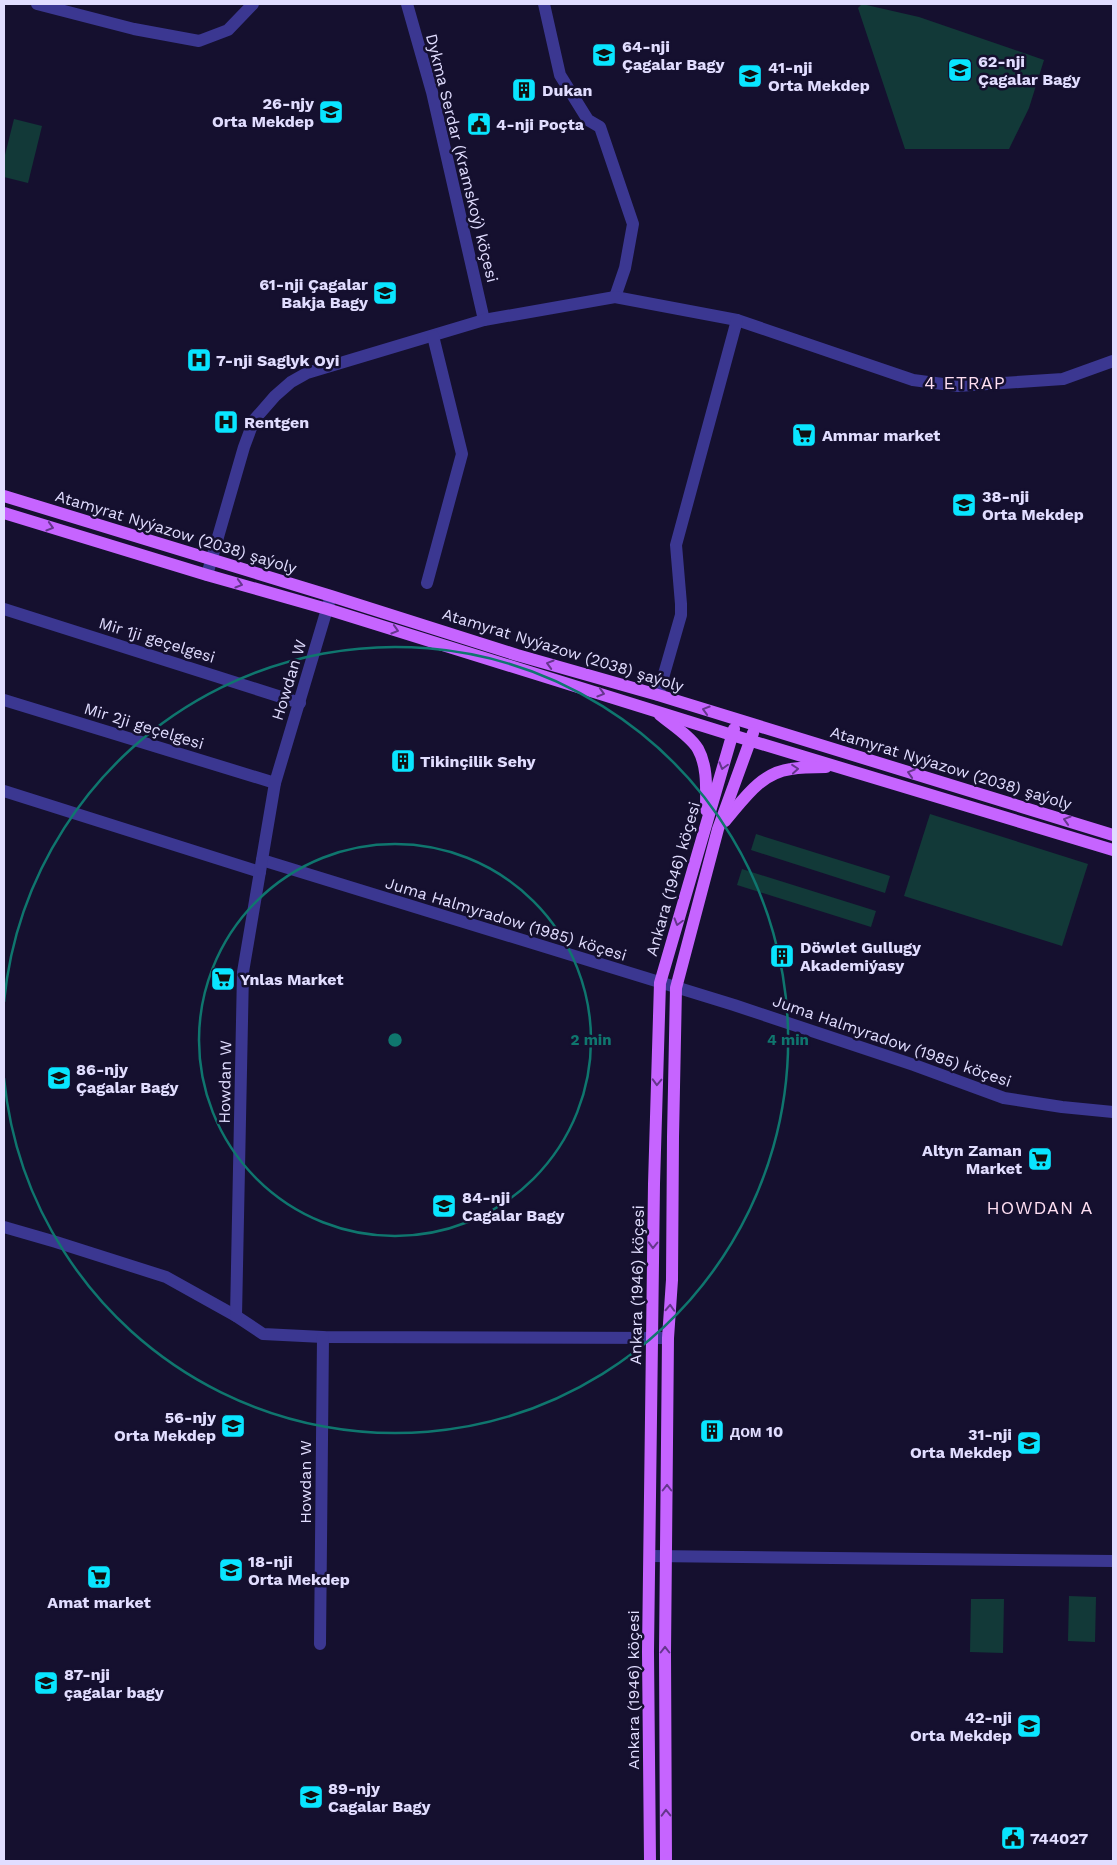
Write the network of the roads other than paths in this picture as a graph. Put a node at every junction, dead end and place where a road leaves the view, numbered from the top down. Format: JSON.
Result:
{"nodes":[{"id":1,"x":37,"y":4,"type":"edge"},
{"id":2,"x":253,"y":4,"type":"edge"},
{"id":3,"x":407,"y":4,"type":"edge"},
{"id":4,"x":544,"y":4,"type":"edge"},
{"id":5,"x":616,"y":297,"type":"junction"},
{"id":6,"x":484,"y":320,"type":"junction"},
{"id":7,"x":737,"y":320,"type":"junction"},
{"id":8,"x":432,"y":336,"type":"junction"},
{"id":9,"x":1113,"y":361,"type":"edge"},
{"id":10,"x":4,"y":496,"type":"edge"},
{"id":11,"x":4,"y":513,"type":"edge"},
{"id":12,"x":211,"y":561,"type":"junction"},
{"id":13,"x":207,"y":575,"type":"junction"},
{"id":14,"x":427,"y":583,"type":"dead end"},
{"id":15,"x":331,"y":596,"type":"junction"},
{"id":16,"x":4,"y":609,"type":"edge"},
{"id":17,"x":327,"y":609,"type":"junction"},
{"id":18,"x":658,"y":695,"type":"junction"},
{"id":19,"x":4,"y":700,"type":"edge"},
{"id":20,"x":300,"y":702,"type":"junction"},
{"id":21,"x":655,"y":710,"type":"junction"},
{"id":22,"x":736,"y":719,"type":"junction"},
{"id":23,"x":756,"y":725,"type":"junction"},
{"id":24,"x":732,"y":735,"type":"junction"},
{"id":25,"x":750,"y":740,"type":"junction"},
{"id":26,"x":835,"y":766,"type":"junction"},
{"id":27,"x":275,"y":783,"type":"junction"},
{"id":28,"x":4,"y":791,"type":"edge"},
{"id":29,"x":706,"y":825,"type":"junction"},
{"id":30,"x":718,"y":829,"type":"junction"},
{"id":31,"x":1113,"y":835,"type":"edge"},
{"id":32,"x":1113,"y":850,"type":"edge"},
{"id":33,"x":261,"y":866,"type":"junction"},
{"id":34,"x":660,"y":983,"type":"junction"},
{"id":35,"x":676,"y":988,"type":"junction"},
{"id":36,"x":1113,"y":1112,"type":"edge"},
{"id":37,"x":4,"y":1227,"type":"edge"},
{"id":38,"x":236,"y":1316,"type":"junction"},
{"id":39,"x":323,"y":1337,"type":"junction"},
{"id":40,"x":652,"y":1338,"type":"junction"},
{"id":41,"x":668,"y":1338,"type":"junction"},
{"id":42,"x":650,"y":1556,"type":"junction"},
{"id":43,"x":666,"y":1556,"type":"junction"},
{"id":44,"x":1113,"y":1561,"type":"edge"},
{"id":45,"x":320,"y":1644,"type":"dead end"},
{"id":46,"x":650,"y":1861,"type":"edge"},
{"id":47,"x":666,"y":1861,"type":"edge"}],
"edges":[{"from":1,"to":2,"type":"street"},
{"from":3,"to":6,"type":"street","name":"Dykma Serdar (Kramskoý) köçesi"},
{"from":4,"to":5,"type":"street"},
{"from":5,"to":6,"type":"street"},
{"from":5,"to":7,"type":"street"},
{"from":6,"to":8,"type":"street"},
{"from":7,"to":9,"type":"street"},
{"from":7,"to":18,"type":"street"},
{"from":8,"to":12,"type":"street"},
{"from":8,"to":14,"type":"street"},
{"from":10,"to":12,"type":"main road","name":"Atamyrat Nyýazow (2038) şaýoly"},
{"from":11,"to":13,"type":"main road","name":"Atamyrat Nyýazow (2038) şaýoly","one_way":true},
{"from":12,"to":13,"type":"street"},
{"from":12,"to":15,"type":"main road","name":"Atamyrat Nyýazow (2038) şaýoly"},
{"from":13,"to":17,"type":"main road","name":"Atamyrat Nyýazow (2038) şaýoly","one_way":true},
{"from":15,"to":17,"type":"street","name":"Howdan W"},
{"from":18,"to":15,"type":"main road","name":"Atamyrat Nyýazow (2038) şaýoly","one_way":true},
{"from":16,"to":20,"type":"street","name":"Mir 1ji geçelgesi"},
{"from":17,"to":20,"type":"street","name":"Howdan W"},
{"from":17,"to":21,"type":"main road","name":"Atamyrat Nyýazow (2038) şaýoly","one_way":true},
{"from":22,"to":18,"type":"main road","name":"Atamyrat Nyýazow (2038) şaýoly","one_way":true},
{"from":19,"to":27,"type":"street","name":"Mir 2ji geçelgesi"},
{"from":20,"to":27,"type":"street","name":"Howdan W"},
{"from":21,"to":24,"type":"main road","name":"Atamyrat Nyýazow (2038) şaýoly"},
{"from":21,"to":29,"type":"main road"},
{"from":22,"to":23,"type":"main road","name":"Atamyrat Nyýazow (2038) şaýoly"},
{"from":22,"to":24,"type":"main road","name":"Ankara (1946) köçesi"},
{"from":23,"to":25,"type":"main road","name":"Ankara (1946) köçesi"},
{"from":31,"to":23,"type":"main road","name":"Atamyrat Nyýazow (2038) şaýoly","one_way":true},
{"from":24,"to":25,"type":"main road","name":"Atamyrat Nyýazow (2038) şaýoly"},
{"from":24,"to":29,"type":"main road","name":"Ankara (1946) köçesi","one_way":true},
{"from":25,"to":26,"type":"main road","name":"Atamyrat Nyýazow (2038) şaýoly"},
{"from":25,"to":30,"type":"main road","name":"Ankara (1946) köçesi"},
{"from":30,"to":26,"type":"main road","one_way":true},
{"from":26,"to":32,"type":"main road","name":"Atamyrat Nyýazow (2038) şaýoly"},
{"from":27,"to":33,"type":"street","name":"Howdan W"},
{"from":28,"to":33,"type":"street","name":"Juma Halmyradow (1985) köçesi"},
{"from":29,"to":34,"type":"main road","name":"Ankara (1946) köçesi","one_way":true},
{"from":30,"to":35,"type":"main road","name":"Ankara (1946) köçesi"},
{"from":33,"to":34,"type":"street","name":"Juma Halmyradow (1985) köçesi"},
{"from":33,"to":38,"type":"street","name":"Howdan W"},
{"from":34,"to":35,"type":"street","name":"Juma Halmyradow (1985) köçesi"},
{"from":34,"to":40,"type":"main road","name":"Ankara (1946) köçesi","one_way":true},
{"from":35,"to":36,"type":"street","name":"Juma Halmyradow (1985) köçesi"},
{"from":41,"to":35,"type":"main road","name":"Ankara (1946) köçesi","one_way":true},
{"from":37,"to":38,"type":"street"},
{"from":38,"to":39,"type":"street"},
{"from":39,"to":40,"type":"street"},
{"from":39,"to":45,"type":"street","name":"Howdan W"},
{"from":40,"to":41,"type":"street"},
{"from":40,"to":42,"type":"main road","name":"Ankara (1946) köçesi"},
{"from":43,"to":41,"type":"main road","name":"Ankara (1946) köçesi","one_way":true},
{"from":42,"to":43,"type":"street"},
{"from":42,"to":46,"type":"main road","name":"Ankara (1946) köçesi"},
{"from":43,"to":44,"type":"street"},
{"from":47,"to":43,"type":"main road","name":"Ankara (1946) köçesi","one_way":true}]}
